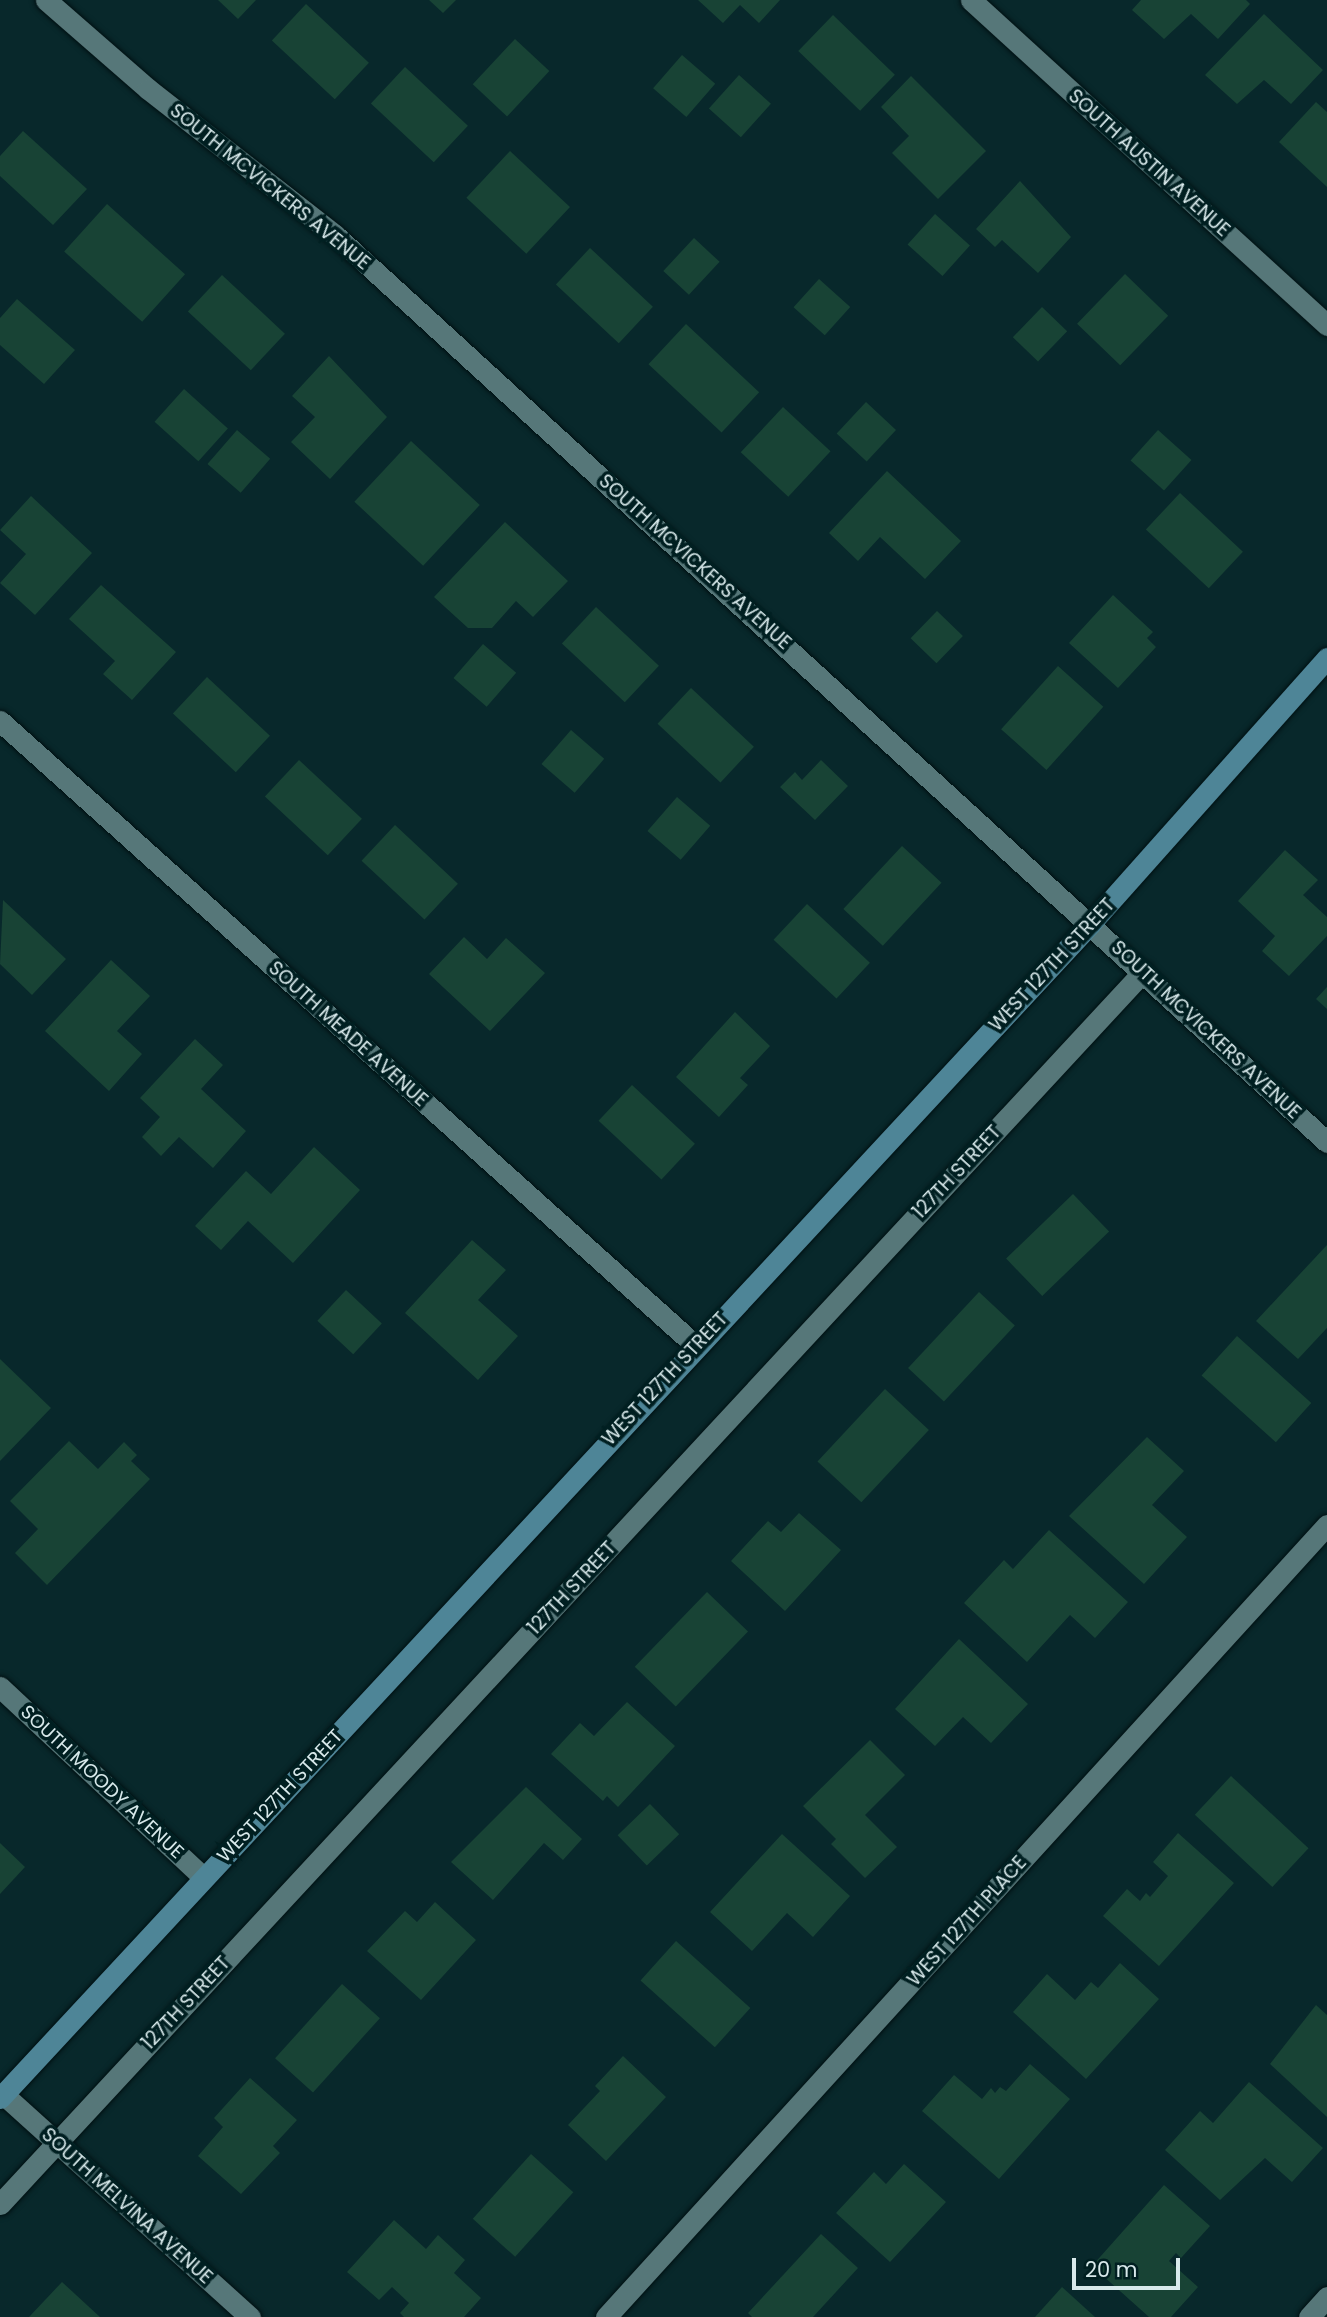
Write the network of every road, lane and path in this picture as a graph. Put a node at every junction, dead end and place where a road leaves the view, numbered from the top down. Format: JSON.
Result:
{"nodes":[{"id":1,"x":46,"y":0,"type":"edge"},
{"id":2,"x":971,"y":0,"type":"edge"},
{"id":3,"x":1327,"y":325,"type":"edge"},
{"id":4,"x":1327,"y":658,"type":"edge"},
{"id":5,"x":0,"y":722,"type":"edge"},
{"id":6,"x":1091,"y":923,"type":"junction"},
{"id":7,"x":1143,"y":972,"type":"junction"},
{"id":8,"x":1327,"y":1142,"type":"edge"},
{"id":9,"x":696,"y":1346,"type":"junction"},
{"id":10,"x":1327,"y":1525,"type":"edge"},
{"id":11,"x":0,"y":1687,"type":"edge"},
{"id":12,"x":204,"y":1878,"type":"junction"},
{"id":13,"x":2,"y":2096,"type":"edge"},
{"id":14,"x":57,"y":2143,"type":"junction"},
{"id":15,"x":0,"y":2204,"type":"edge"},
{"id":16,"x":1327,"y":2297,"type":"edge"},
{"id":17,"x":250,"y":2317,"type":"edge"},
{"id":18,"x":606,"y":2317,"type":"edge"},
{"id":19,"x":1309,"y":2317,"type":"edge"}],
"edges":[{"from":1,"to":6,"type":"street","name":"SOUTH MCVICKERS AVENUE"},
{"from":2,"to":3,"type":"street","name":"SOUTH AUSTIN AVENUE"},
{"from":4,"to":6,"type":"main road","name":"WEST 127TH STREET"},
{"from":5,"to":9,"type":"street","name":"SOUTH MEADE AVENUE"},
{"from":6,"to":7,"type":"street","name":"SOUTH MCVICKERS AVENUE"},
{"from":6,"to":9,"type":"main road","name":"WEST 127TH STREET"},
{"from":7,"to":8,"type":"street","name":"SOUTH MCVICKERS AVENUE"},
{"from":7,"to":14,"type":"street","name":"127TH STREET"},
{"from":9,"to":12,"type":"main road","name":"WEST 127TH STREET"},
{"from":10,"to":18,"type":"street","name":"WEST 127TH PLACE"},
{"from":11,"to":12,"type":"street","name":"SOUTH MOODY AVENUE"},
{"from":12,"to":13,"type":"main road","name":"WEST 127TH STREET"},
{"from":13,"to":14,"type":"street","name":"SOUTH MELVINA AVENUE"},
{"from":14,"to":15,"type":"street","name":"127TH STREET"},
{"from":14,"to":17,"type":"street","name":"SOUTH MELVINA AVENUE"},
{"from":16,"to":19,"type":"street"}]}
